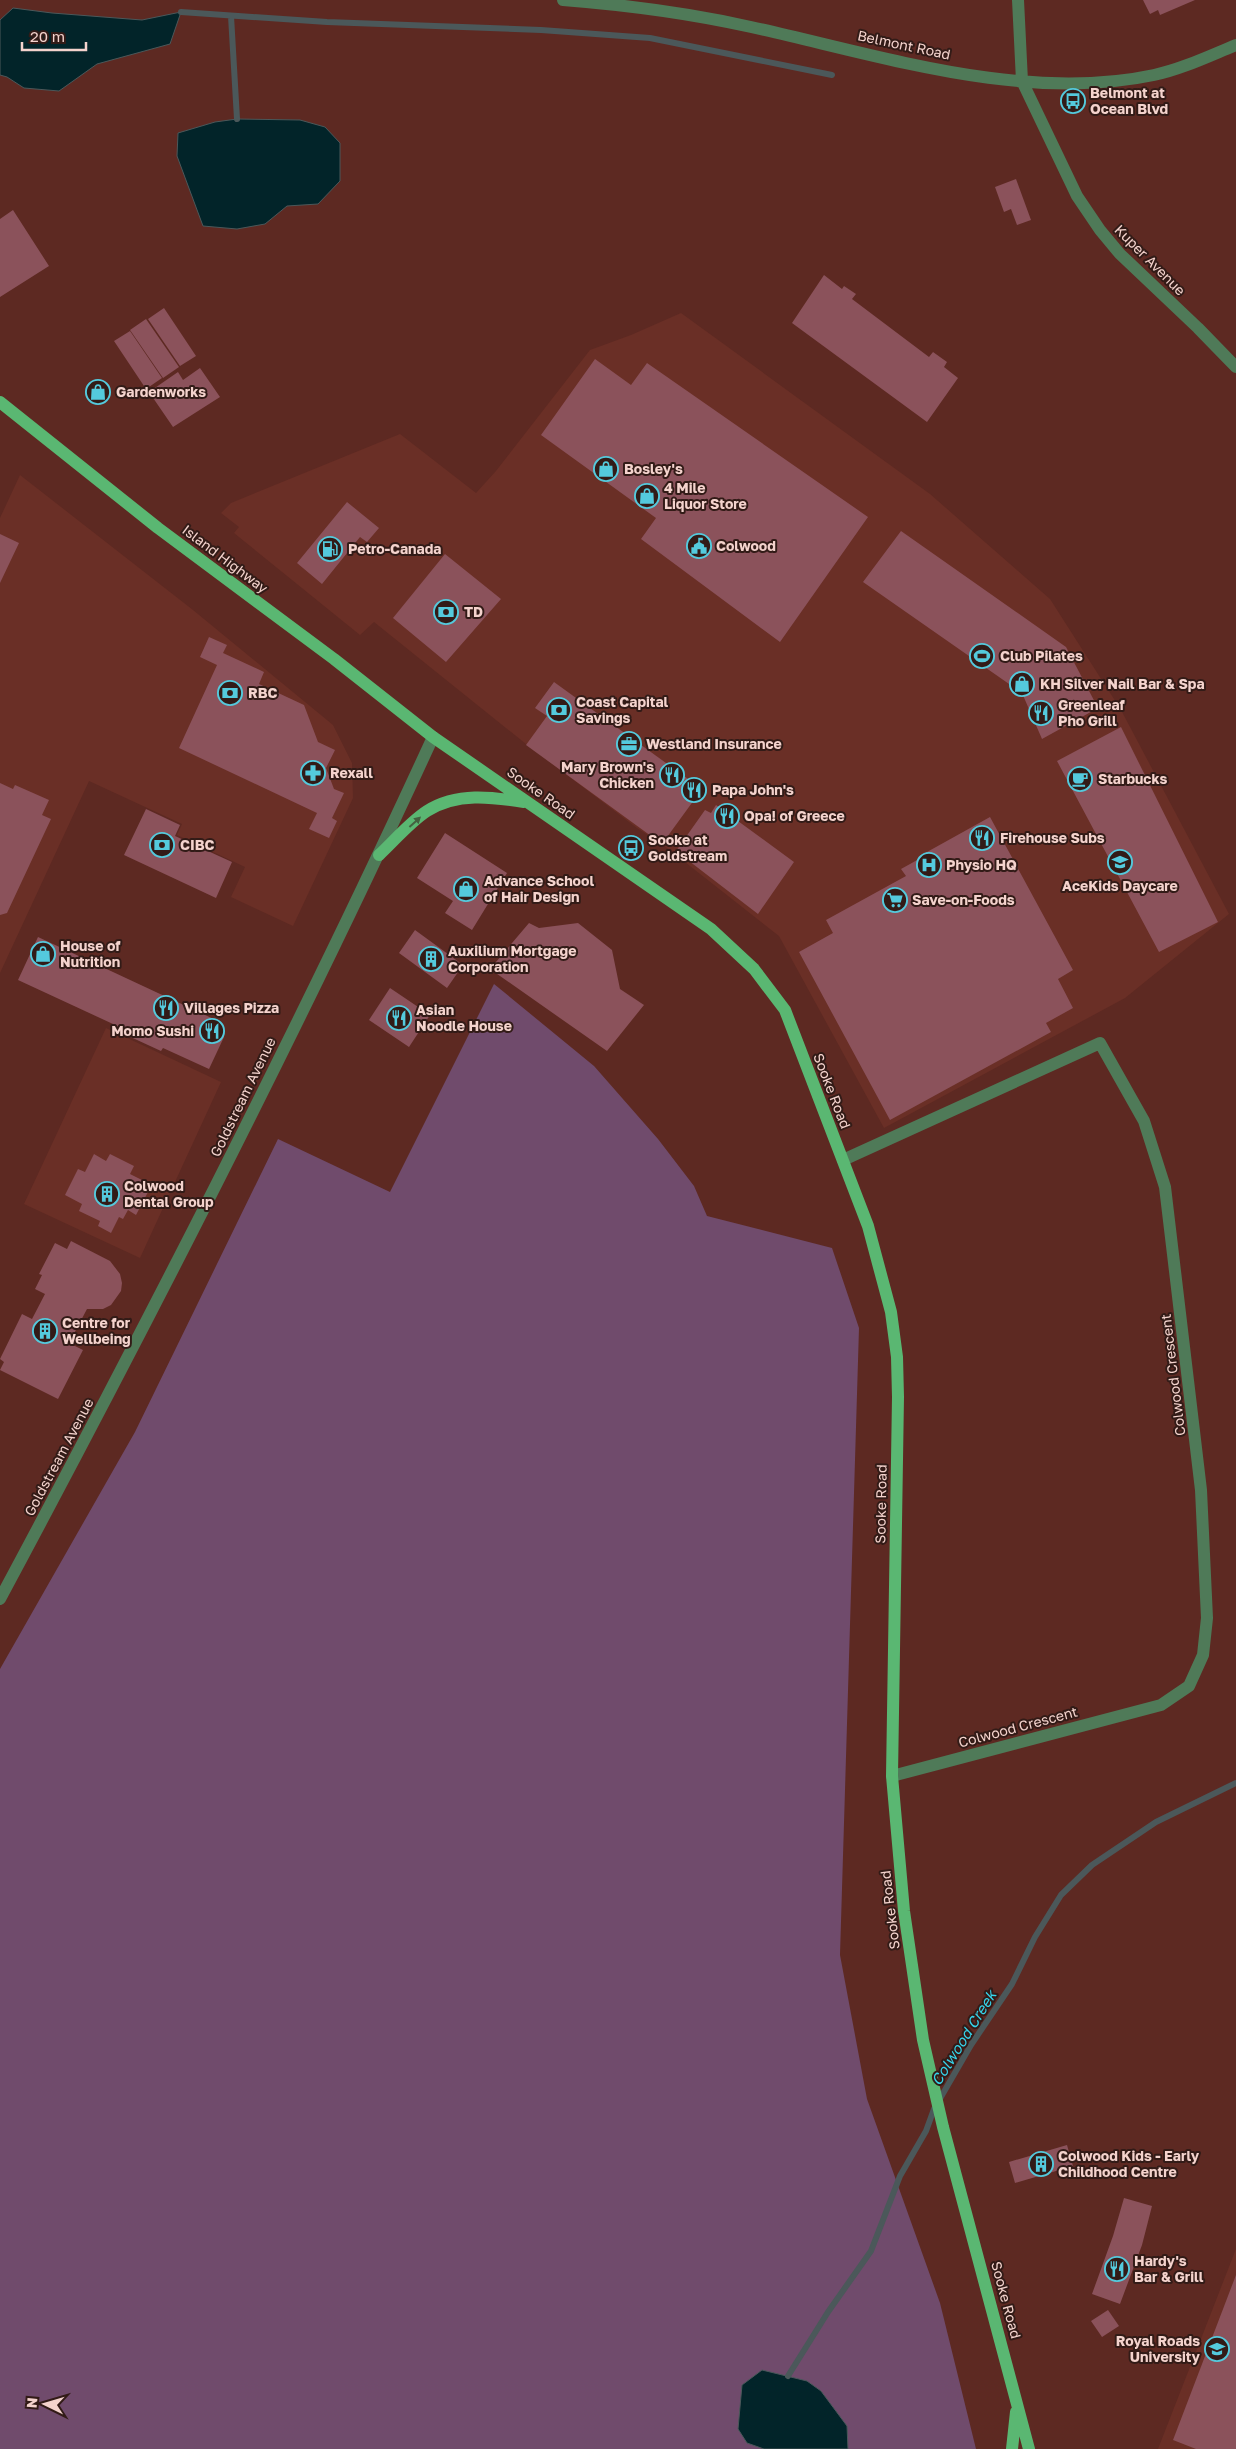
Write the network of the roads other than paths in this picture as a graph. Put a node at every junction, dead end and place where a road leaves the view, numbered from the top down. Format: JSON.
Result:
{"nodes":[{"id":1,"x":563,"y":0,"type":"edge"},
{"id":2,"x":618,"y":0,"type":"edge"},
{"id":3,"x":1018,"y":0,"type":"edge"},
{"id":4,"x":631,"y":6,"type":"junction"},
{"id":5,"x":1236,"y":45,"type":"edge"},
{"id":6,"x":1022,"y":81,"type":"junction"},
{"id":7,"x":1236,"y":367,"type":"edge"},
{"id":8,"x":0,"y":402,"type":"edge"},
{"id":9,"x":434,"y":737,"type":"junction"},
{"id":10,"x":529,"y":803,"type":"junction"},
{"id":11,"x":379,"y":855,"type":"junction"},
{"id":12,"x":843,"y":1160,"type":"junction"},
{"id":13,"x":0,"y":1599,"type":"edge"},
{"id":14,"x":892,"y":1776,"type":"junction"},
{"id":15,"x":1017,"y":2402,"type":"junction"},
{"id":16,"x":1012,"y":2449,"type":"edge"},
{"id":17,"x":1029,"y":2449,"type":"edge"}],
"edges":[{"from":1,"to":4,"type":"street","name":"Belmont Road"},
{"from":2,"to":4,"type":"street"},
{"from":3,"to":6,"type":"street"},
{"from":4,"to":6,"type":"street","name":"Belmont Road"},
{"from":5,"to":6,"type":"street","name":"Belmont Road"},
{"from":6,"to":7,"type":"street","name":"Kuper Avenue"},
{"from":8,"to":9,"type":"main road","name":"Island Highway"},
{"from":9,"to":10,"type":"main road","name":"Sooke Road"},
{"from":9,"to":11,"type":"street","name":"Goldstream Avenue"},
{"from":11,"to":10,"type":"main road","one_way":true},
{"from":10,"to":12,"type":"main road","name":"Sooke Road"},
{"from":11,"to":13,"type":"street","name":"Goldstream Avenue"},
{"from":12,"to":14,"type":"main road","name":"Sooke Road"},
{"from":12,"to":14,"type":"street","name":"Colwood Crescent"},
{"from":14,"to":15,"type":"main road","name":"Sooke Road"},
{"from":15,"to":16,"type":"main road"},
{"from":15,"to":17,"type":"main road","name":"Sooke Road"}]}
